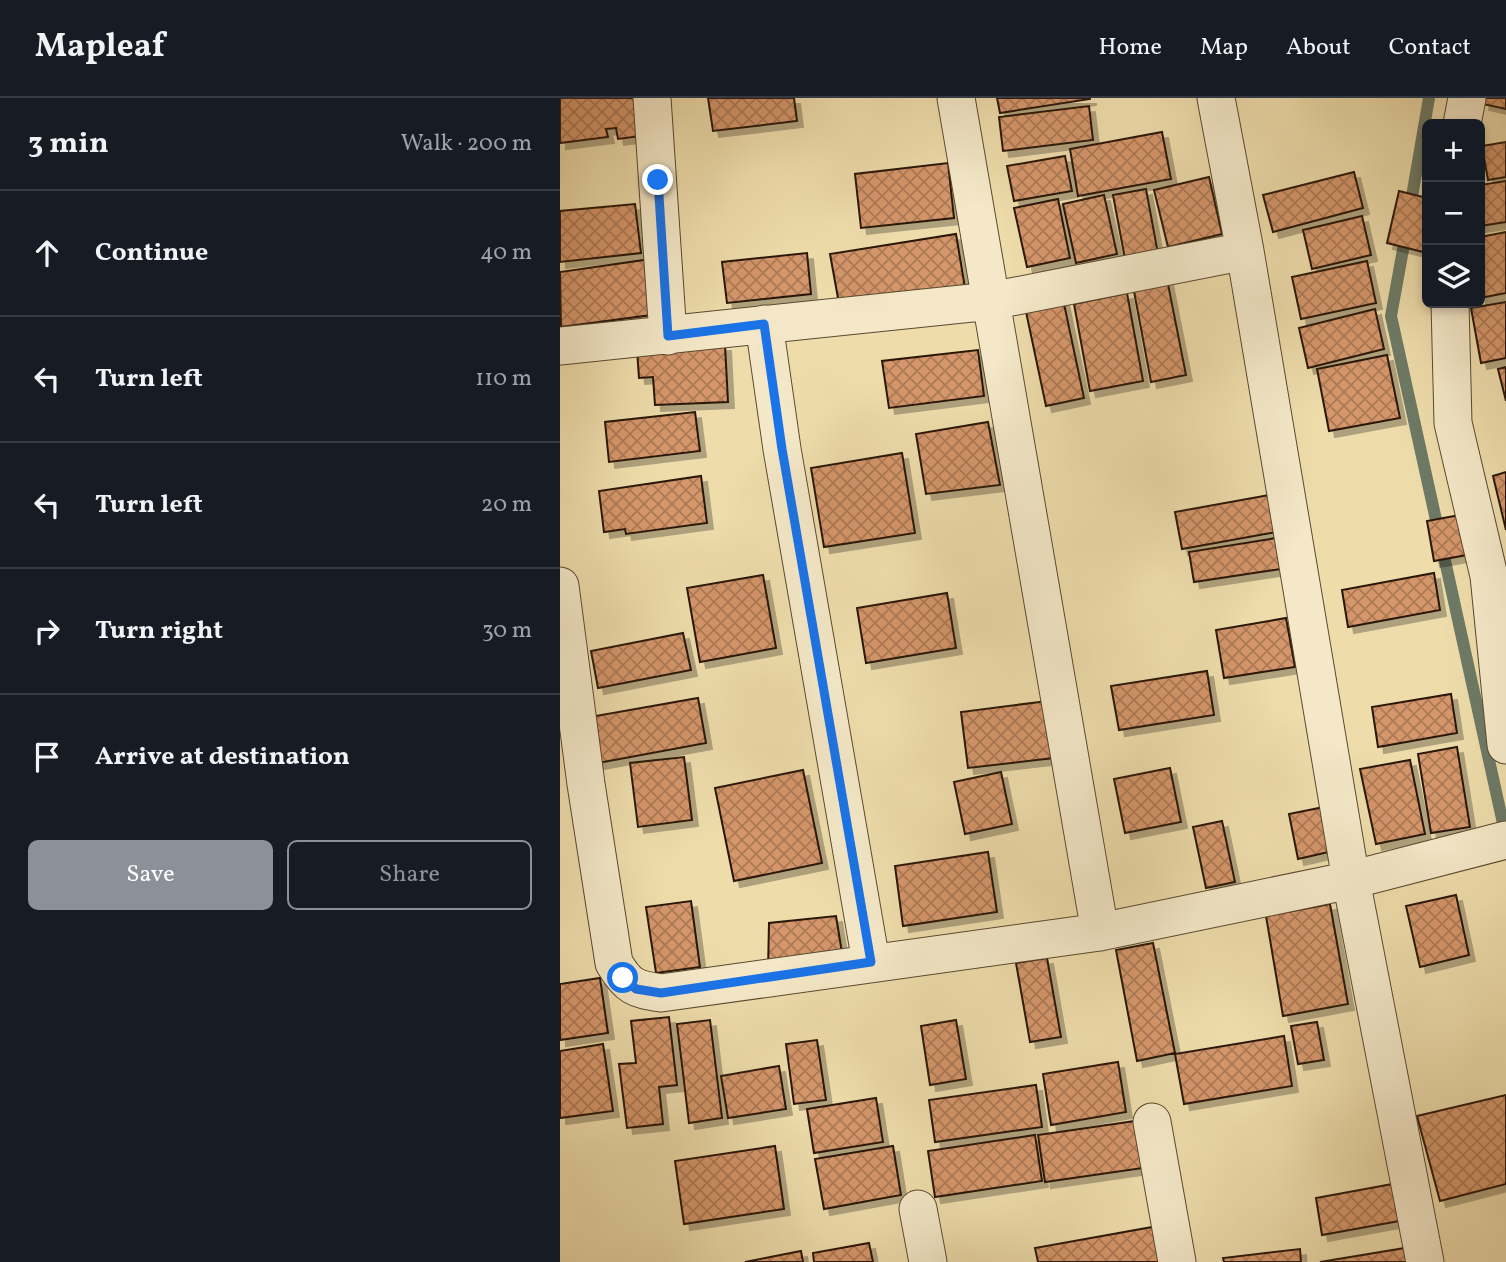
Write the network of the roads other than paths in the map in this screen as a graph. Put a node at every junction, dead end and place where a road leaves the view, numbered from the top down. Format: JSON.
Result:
{"nodes":[{"id":1,"x":652,"y":98,"type":"edge"},
{"id":2,"x":956,"y":98,"type":"edge"},
{"id":3,"x":1216,"y":98,"type":"edge"},
{"id":4,"x":1467,"y":98,"type":"edge"},
{"id":5,"x":1463,"y":119,"type":"edge"},
{"id":6,"x":1245,"y":251,"type":"junction"},
{"id":7,"x":990,"y":301,"type":"junction"},
{"id":8,"x":1450,"y":308,"type":"edge"},
{"id":9,"x":764,"y":324,"type":"junction"},
{"id":10,"x":668,"y":336,"type":"junction"},
{"id":11,"x":560,"y":346,"type":"edge"},
{"id":12,"x":1498,"y":575,"type":"edge"},
{"id":13,"x":560,"y":586,"type":"edge"},
{"id":14,"x":1506,"y":745,"type":"edge"},
{"id":15,"x":573,"y":786,"type":"edge"},
{"id":16,"x":1506,"y":840,"type":"edge"},
{"id":17,"x":1351,"y":880,"type":"junction"},
{"id":18,"x":1100,"y":932,"type":"junction"},
{"id":19,"x":871,"y":962,"type":"junction"},
{"id":20,"x":1152,"y":1122,"type":"dead end"},
{"id":21,"x":918,"y":1209,"type":"dead end"},
{"id":22,"x":928,"y":1262,"type":"edge"},
{"id":23,"x":1177,"y":1262,"type":"edge"},
{"id":24,"x":1425,"y":1262,"type":"edge"}],
"edges":[{"from":1,"to":10,"type":"street"},
{"from":2,"to":7,"type":"street"},
{"from":3,"to":6,"type":"street"},
{"from":4,"to":5,"type":"street"},
{"from":6,"to":7,"type":"street"},
{"from":6,"to":17,"type":"street"},
{"from":7,"to":9,"type":"street"},
{"from":7,"to":18,"type":"street"},
{"from":8,"to":12,"type":"street"},
{"from":9,"to":10,"type":"street"},
{"from":9,"to":19,"type":"street"},
{"from":10,"to":11,"type":"street"},
{"from":12,"to":14,"type":"street"},
{"from":13,"to":15,"type":"street"},
{"from":15,"to":19,"type":"street"},
{"from":16,"to":17,"type":"street"},
{"from":17,"to":18,"type":"street"},
{"from":17,"to":24,"type":"street"},
{"from":18,"to":19,"type":"street"},
{"from":20,"to":23,"type":"street"},
{"from":21,"to":22,"type":"street"}]}
